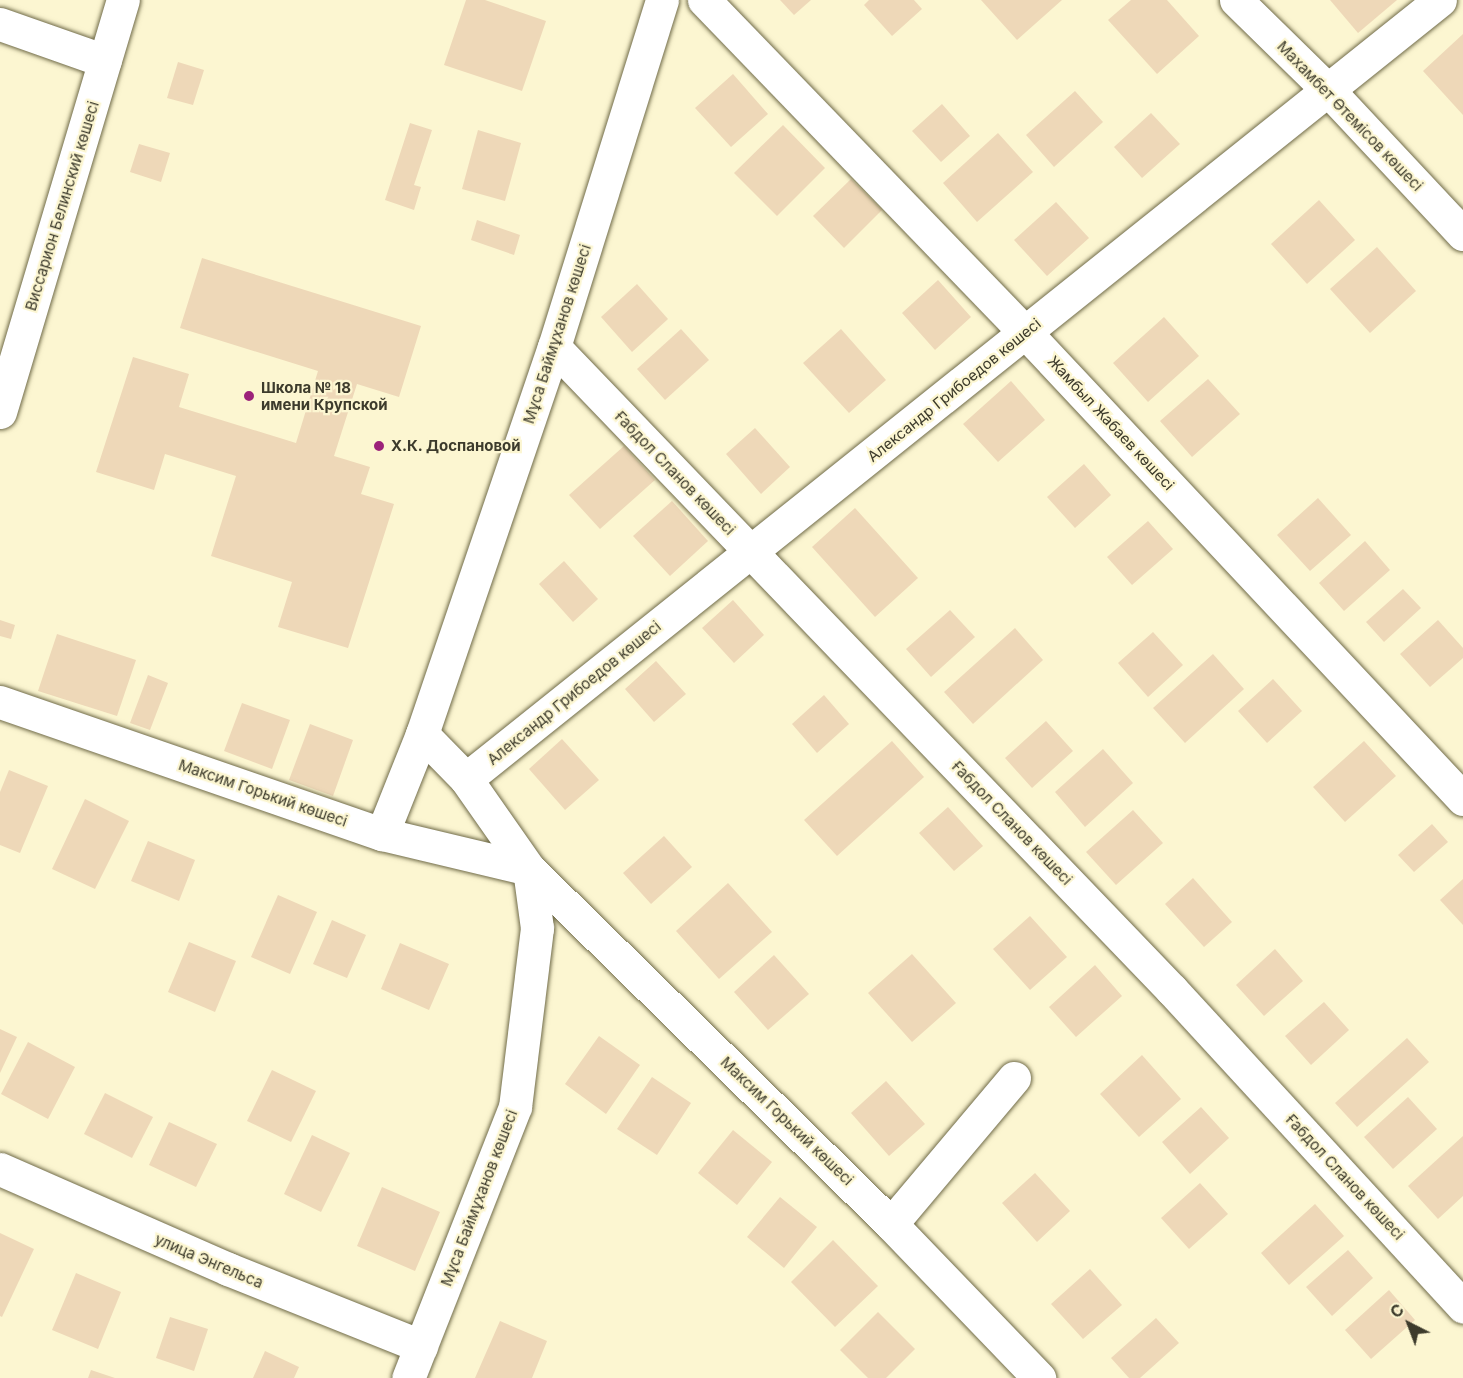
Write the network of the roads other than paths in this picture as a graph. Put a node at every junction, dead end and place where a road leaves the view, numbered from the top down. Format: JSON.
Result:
{"nodes":[{"id":1,"x":123,"y":0,"type":"edge"},
{"id":2,"x":663,"y":0,"type":"edge"},
{"id":3,"x":704,"y":0,"type":"edge"},
{"id":4,"x":1236,"y":0,"type":"edge"},
{"id":5,"x":1440,"y":0,"type":"edge"},
{"id":6,"x":0,"y":24,"type":"edge"},
{"id":7,"x":105,"y":61,"type":"junction"},
{"id":8,"x":1329,"y":91,"type":"junction"},
{"id":9,"x":1463,"y":234,"type":"edge"},
{"id":10,"x":1026,"y":333,"type":"junction"},
{"id":11,"x":554,"y":347,"type":"junction"},
{"id":12,"x":0,"y":412,"type":"edge"},
{"id":13,"x":751,"y":552,"type":"junction"},
{"id":14,"x":0,"y":702,"type":"edge"},
{"id":15,"x":422,"y":734,"type":"junction"},
{"id":16,"x":466,"y":779,"type":"junction"},
{"id":17,"x":1463,"y":798,"type":"edge"},
{"id":18,"x":382,"y":834,"type":"junction"},
{"id":19,"x":529,"y":869,"type":"junction"},
{"id":20,"x":1014,"y":1078,"type":"dead end"},
{"id":21,"x":0,"y":1169,"type":"edge"},
{"id":22,"x":891,"y":1224,"type":"junction"},
{"id":23,"x":1463,"y":1305,"type":"edge"},
{"id":24,"x":421,"y":1346,"type":"junction"},
{"id":25,"x":408,"y":1378,"type":"edge"},
{"id":26,"x":1039,"y":1378,"type":"edge"}],
"edges":[{"from":1,"to":7,"type":"street","name":"Виссарион Белинский көшесі"},
{"from":2,"to":11,"type":"street","name":"Мұса Баймұханов көшесі"},
{"from":3,"to":10,"type":"street","name":"Жамбыл Жабаев көшесі"},
{"from":4,"to":8,"type":"street","name":"Махамбет Өтемісов көшесі"},
{"from":5,"to":8,"type":"street","name":"Александр Грибоедов көшесі"},
{"from":6,"to":7,"type":"street"},
{"from":7,"to":12,"type":"street","name":"Виссарион Белинский көшесі"},
{"from":8,"to":9,"type":"street","name":"Махамбет Өтемісов көшесі"},
{"from":8,"to":10,"type":"street","name":"Александр Грибоедов көшесі"},
{"from":10,"to":13,"type":"street","name":"Александр Грибоедов көшесі"},
{"from":10,"to":17,"type":"street","name":"Жамбыл Жабаев көшесі"},
{"from":11,"to":13,"type":"street","name":"Ғабдол Сланов көшесі"},
{"from":11,"to":15,"type":"street","name":"Мұса Баймұханов көшесі"},
{"from":13,"to":16,"type":"street","name":"Александр Грибоедов көшесі"},
{"from":13,"to":23,"type":"street","name":"Ғабдол Сланов көшесі"},
{"from":14,"to":18,"type":"street","name":"Максим Горький көшесі"},
{"from":15,"to":16,"type":"street","name":"Максим Горький көшесі"},
{"from":15,"to":18,"type":"street","name":"Мұса Баймұханов көшесі"},
{"from":16,"to":19,"type":"street","name":"Максим Горький көшесі"},
{"from":18,"to":19,"type":"street","name":"Максим Горький көшесі"},
{"from":19,"to":22,"type":"street","name":"Максим Горький көшесі"},
{"from":19,"to":24,"type":"street","name":"Мұса Баймұханов көшесі"},
{"from":20,"to":22,"type":"street"},
{"from":21,"to":24,"type":"street","name":"улица Энгельса"},
{"from":22,"to":26,"type":"street","name":"Максим Горький көшесі"},
{"from":24,"to":25,"type":"street","name":"Мұса Баймұханов көшесі"}]}
